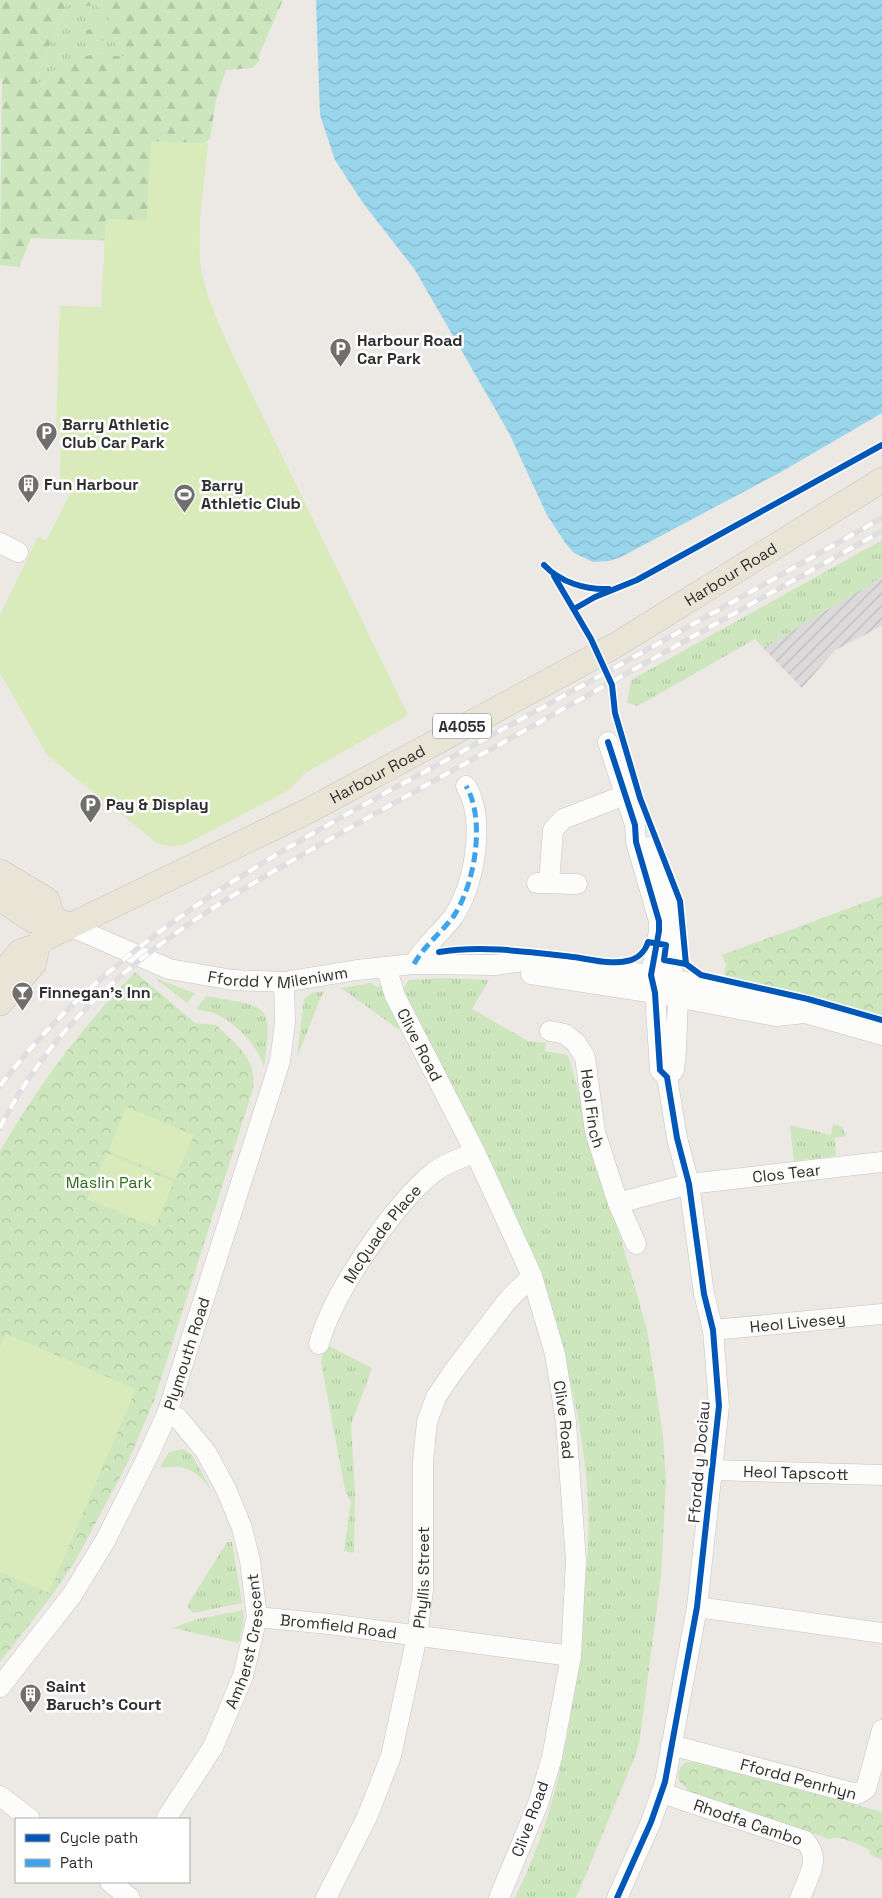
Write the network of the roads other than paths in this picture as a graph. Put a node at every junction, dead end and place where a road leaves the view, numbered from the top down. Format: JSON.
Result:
{"nodes":[{"id":1,"x":882,"y":480,"type":"edge"},
{"id":2,"x":0,"y":544,"type":"edge"},
{"id":3,"x":18,"y":552,"type":"dead end"},
{"id":4,"x":608,"y":742,"type":"dead end"},
{"id":5,"x":466,"y":786,"type":"dead end"},
{"id":6,"x":625,"y":795,"type":"junction"},
{"id":7,"x":635,"y":825,"type":"junction"},
{"id":8,"x":0,"y":872,"type":"edge"},
{"id":9,"x":577,"y":884,"type":"dead end"},
{"id":10,"x":0,"y":898,"type":"edge"},
{"id":11,"x":61,"y":922,"type":"junction"},
{"id":12,"x":37,"y":946,"type":"junction"},
{"id":13,"x":414,"y":964,"type":"junction"},
{"id":14,"x":386,"y":967,"type":"junction"},
{"id":15,"x":0,"y":976,"type":"edge"},
{"id":16,"x":284,"y":982,"type":"junction"},
{"id":17,"x":653,"y":984,"type":"junction"},
{"id":18,"x":675,"y":988,"type":"junction"},
{"id":19,"x":0,"y":1003,"type":"edge"},
{"id":20,"x":550,"y":1031,"type":"dead end"},
{"id":21,"x":882,"y":1035,"type":"edge"},
{"id":22,"x":667,"y":1077,"type":"junction"},
{"id":23,"x":475,"y":1152,"type":"junction"},
{"id":24,"x":882,"y":1162,"type":"edge"},
{"id":25,"x":689,"y":1184,"type":"junction"},
{"id":26,"x":618,"y":1203,"type":"junction"},
{"id":27,"x":636,"y":1244,"type":"dead end"},
{"id":28,"x":532,"y":1276,"type":"junction"},
{"id":29,"x":882,"y":1314,"type":"edge"},
{"id":30,"x":713,"y":1330,"type":"junction"},
{"id":31,"x":319,"y":1344,"type":"dead end"},
{"id":32,"x":167,"y":1414,"type":"junction"},
{"id":33,"x":711,"y":1470,"type":"junction"},
{"id":34,"x":882,"y":1475,"type":"edge"},
{"id":35,"x":697,"y":1607,"type":"junction"},
{"id":36,"x":257,"y":1617,"type":"junction"},
{"id":37,"x":882,"y":1633,"type":"edge"},
{"id":38,"x":417,"y":1636,"type":"junction"},
{"id":39,"x":571,"y":1656,"type":"junction"},
{"id":40,"x":0,"y":1687,"type":"edge"},
{"id":41,"x":882,"y":1730,"type":"edge"},
{"id":42,"x":671,"y":1745,"type":"junction"},
{"id":43,"x":662,"y":1793,"type":"junction"},
{"id":44,"x":0,"y":1796,"type":"edge"},
{"id":45,"x":29,"y":1818,"type":"edge"},
{"id":46,"x":167,"y":1818,"type":"edge"},
{"id":47,"x":326,"y":1898,"type":"edge"},
{"id":48,"x":499,"y":1898,"type":"edge"},
{"id":49,"x":617,"y":1898,"type":"edge"},
{"id":50,"x":800,"y":1898,"type":"edge"}],
"edges":[{"from":1,"to":11,"type":"main road","name":"Harbour Road","number":"A4055"},
{"from":2,"to":3,"type":"street"},
{"from":4,"to":6,"type":"street"},
{"from":5,"to":13,"type":"street"},
{"from":6,"to":7,"type":"street"},
{"from":6,"to":9,"type":"street"},
{"from":7,"to":17,"type":"street","name":"Ffordd y Dociau"},
{"from":7,"to":18,"type":"street","name":"Ffordd y Dociau"},
{"from":8,"to":11,"type":"main road"},
{"from":10,"to":11,"type":"main road","number":"A4055"},
{"from":11,"to":12,"type":"main road","number":"A4055"},
{"from":11,"to":16,"type":"street","name":"Ffordd Y Mileniwm"},
{"from":12,"to":15,"type":"main road","number":"A4055"},
{"from":12,"to":19,"type":"main road"},
{"from":13,"to":14,"type":"street","name":"Ffordd Y Mileniwm"},
{"from":13,"to":17,"type":"street","name":"Ffordd Y Mileniwm"},
{"from":14,"to":16,"type":"street","name":"Ffordd Y Mileniwm"},
{"from":14,"to":23,"type":"street","name":"Clive Road"},
{"from":16,"to":32,"type":"street","name":"Plymouth Road"},
{"from":17,"to":18,"type":"street","name":"Ffordd Y Mileniwm"},
{"from":17,"to":22,"type":"street","name":"Ffordd y Dociau"},
{"from":18,"to":21,"type":"street","name":"Ffordd Y Mileniwm"},
{"from":18,"to":22,"type":"street","name":"Ffordd y Dociau"},
{"from":20,"to":26,"type":"street","name":"Heol Finch"},
{"from":22,"to":25,"type":"street","name":"Ffordd y Dociau"},
{"from":23,"to":28,"type":"street","name":"Clive Road"},
{"from":23,"to":31,"type":"street","name":"McQuade Place"},
{"from":24,"to":25,"type":"street","name":"Clos Tear"},
{"from":25,"to":26,"type":"street"},
{"from":25,"to":30,"type":"street","name":"Ffordd y Dociau"},
{"from":26,"to":27,"type":"street","name":"Heol Finch"},
{"from":28,"to":38,"type":"street","name":"Phyllis Street"},
{"from":28,"to":39,"type":"street","name":"Clive Road"},
{"from":29,"to":30,"type":"street","name":"Heol Livesey"},
{"from":30,"to":33,"type":"street","name":"Ffordd y Dociau"},
{"from":32,"to":36,"type":"street","name":"Amherst Crescent"},
{"from":32,"to":40,"type":"street","name":"Plymouth Road"},
{"from":33,"to":34,"type":"street","name":"Heol Tapscott"},
{"from":33,"to":35,"type":"street","name":"Ffordd y Dociau"},
{"from":35,"to":37,"type":"street"},
{"from":35,"to":42,"type":"street","name":"Ffordd y Dociau"},
{"from":36,"to":38,"type":"street","name":"Bromfield Road"},
{"from":36,"to":46,"type":"street","name":"Amherst Crescent"},
{"from":38,"to":39,"type":"street","name":"Bromfield Road"},
{"from":38,"to":47,"type":"street","name":"Phyllis Street"},
{"from":39,"to":48,"type":"street","name":"Clive Road"},
{"from":41,"to":42,"type":"street","name":"Ffordd Penrhyn"},
{"from":42,"to":43,"type":"street","name":"Ffordd y Dociau"},
{"from":43,"to":49,"type":"street","name":"Ffordd y Dociau"},
{"from":43,"to":50,"type":"street","name":"Rhodfa Cambo"},
{"from":44,"to":45,"type":"street"}]}
